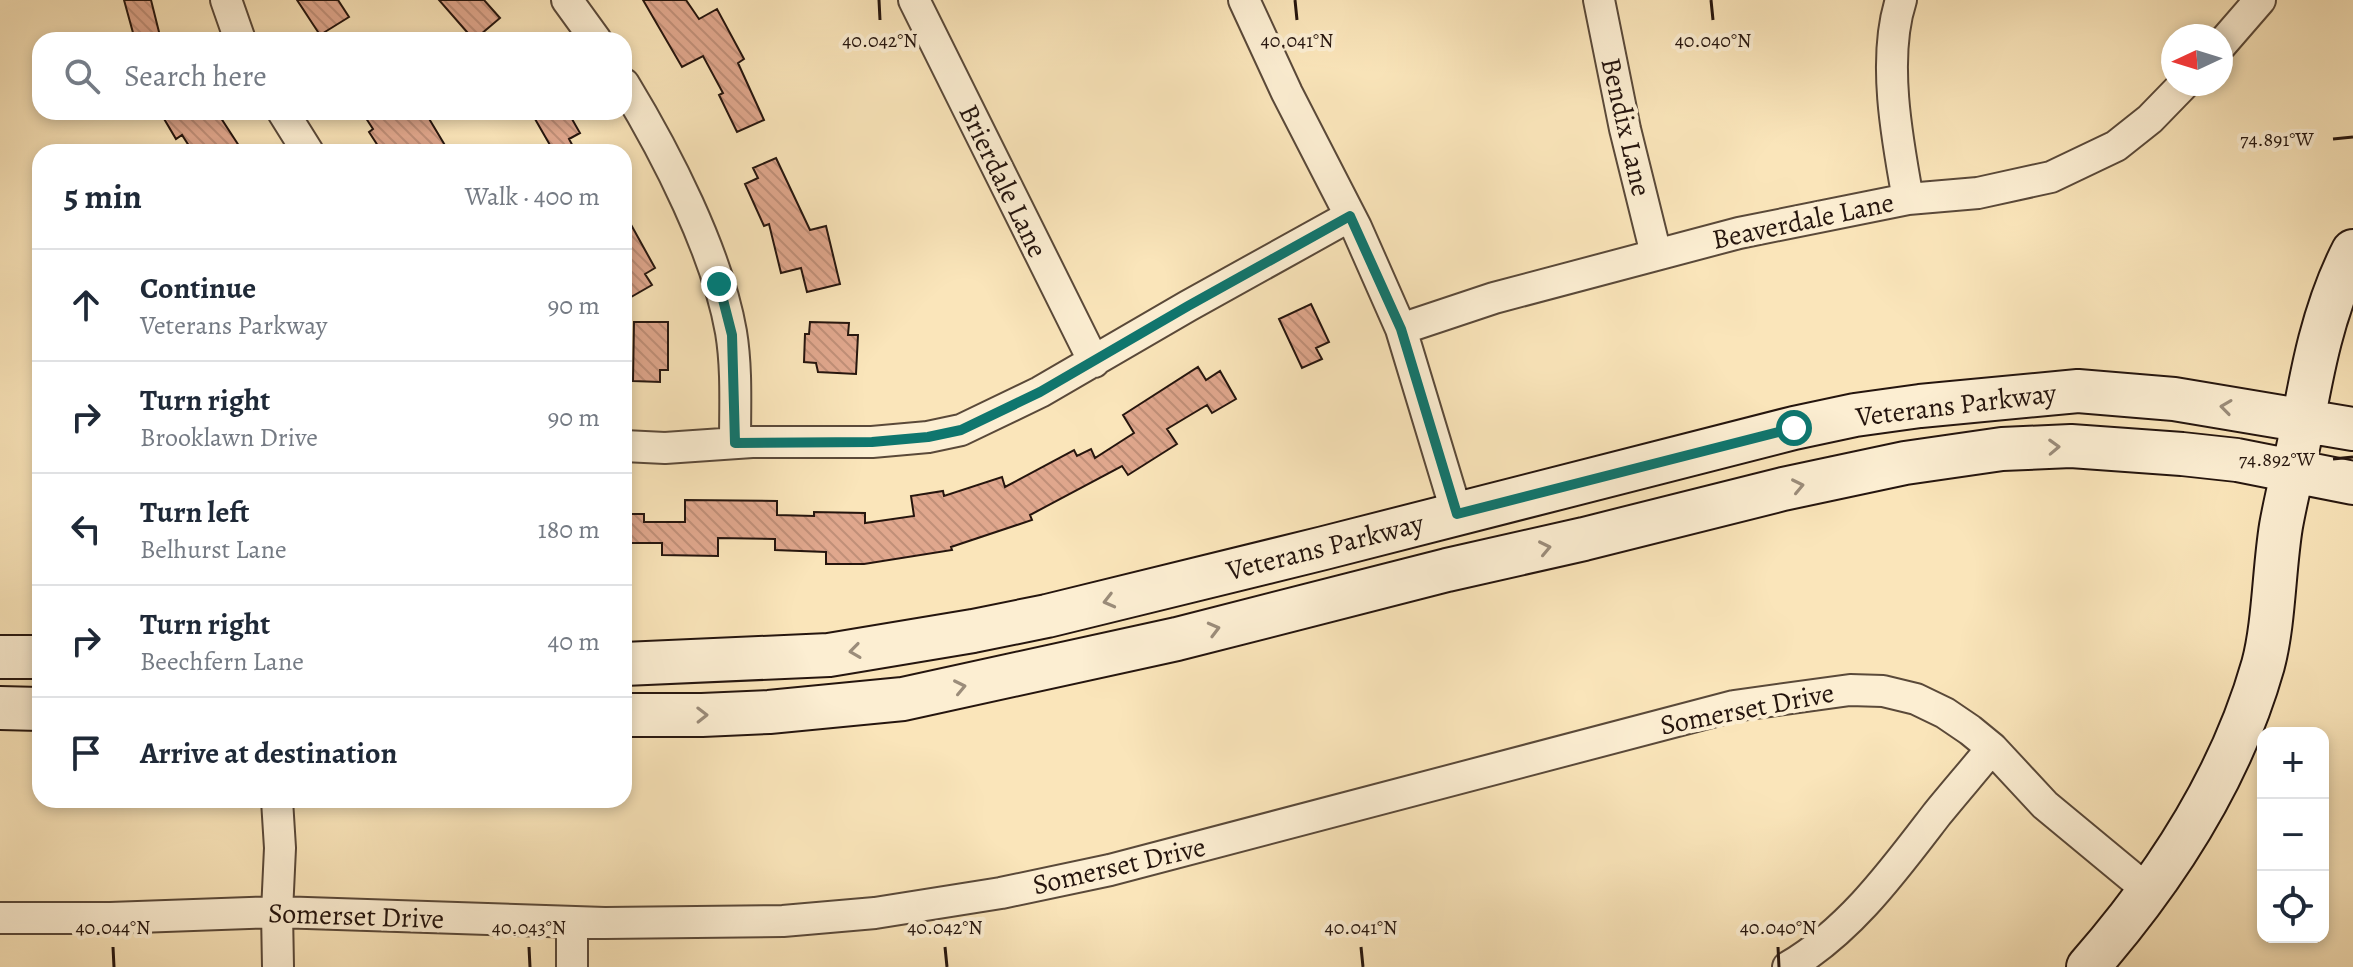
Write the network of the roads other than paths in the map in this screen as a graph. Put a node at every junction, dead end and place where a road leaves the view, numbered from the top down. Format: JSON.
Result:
{"nodes":[{"id":1,"x":226,"y":0,"type":"edge"},
{"id":2,"x":567,"y":0,"type":"edge"},
{"id":3,"x":914,"y":0,"type":"edge"},
{"id":4,"x":1244,"y":0,"type":"edge"},
{"id":5,"x":1599,"y":0,"type":"edge"},
{"id":6,"x":1901,"y":0,"type":"edge"},
{"id":7,"x":2260,"y":0,"type":"edge"},
{"id":8,"x":2233,"y":31,"type":"edge"},
{"id":9,"x":237,"y":32,"type":"edge"},
{"id":10,"x":590,"y":32,"type":"edge"},
{"id":11,"x":2172,"y":96,"type":"edge"},
{"id":12,"x":632,"y":98,"type":"edge"},
{"id":13,"x":288,"y":120,"type":"edge"},
{"id":14,"x":303,"y":144,"type":"edge"},
{"id":15,"x":1908,"y":199,"type":"junction"},
{"id":16,"x":1350,"y":216,"type":"junction"},
{"id":17,"x":2353,"y":251,"type":"edge"},
{"id":18,"x":1656,"y":254,"type":"junction"},
{"id":19,"x":1401,"y":329,"type":"junction"},
{"id":20,"x":1094,"y":362,"type":"junction"},
{"id":21,"x":2303,"y":420,"type":"junction"},
{"id":22,"x":2353,"y":429,"type":"edge"},
{"id":23,"x":735,"y":443,"type":"junction"},
{"id":24,"x":632,"y":446,"type":"edge"},
{"id":25,"x":2293,"y":472,"type":"junction"},
{"id":26,"x":2353,"y":483,"type":"edge"},
{"id":27,"x":1457,"y":514,"type":"junction"},
{"id":28,"x":0,"y":657,"type":"edge"},
{"id":29,"x":32,"y":657,"type":"edge"},
{"id":30,"x":632,"y":664,"type":"edge"},
{"id":31,"x":0,"y":708,"type":"edge"},
{"id":32,"x":32,"y":709,"type":"edge"},
{"id":33,"x":632,"y":715,"type":"edge"},
{"id":34,"x":1992,"y":748,"type":"junction"},
{"id":35,"x":278,"y":808,"type":"edge"},
{"id":36,"x":2150,"y":892,"type":"junction"},
{"id":37,"x":277,"y":912,"type":"junction"},
{"id":38,"x":0,"y":918,"type":"edge"},
{"id":39,"x":572,"y":923,"type":"junction"},
{"id":40,"x":278,"y":967,"type":"edge"},
{"id":41,"x":572,"y":967,"type":"edge"},
{"id":42,"x":1788,"y":967,"type":"edge"},
{"id":43,"x":2088,"y":967,"type":"edge"}],
"edges":[{"from":1,"to":9,"type":"street"},
{"from":2,"to":10,"type":"street"},
{"from":3,"to":20,"type":"street","name":"Brierdale Lane"},
{"from":4,"to":16,"type":"street"},
{"from":5,"to":18,"type":"street","name":"Bendix Lane"},
{"from":6,"to":15,"type":"street"},
{"from":7,"to":8,"type":"street"},
{"from":11,"to":15,"type":"street","name":"Beaverdale Lane"},
{"from":12,"to":23,"type":"street"},
{"from":13,"to":14,"type":"street"},
{"from":15,"to":18,"type":"street","name":"Beaverdale Lane"},
{"from":16,"to":19,"type":"street"},
{"from":16,"to":20,"type":"street"},
{"from":17,"to":21,"type":"main road"},
{"from":18,"to":19,"type":"street","name":"Beaverdale Lane"},
{"from":19,"to":27,"type":"street"},
{"from":20,"to":23,"type":"street"},
{"from":21,"to":22,"type":"main road","name":"Veterans Parkway"},
{"from":21,"to":25,"type":"main road"},
{"from":21,"to":27,"type":"main road","name":"Veterans Parkway","one_way":true},
{"from":23,"to":24,"type":"street"},
{"from":25,"to":26,"type":"main road","name":"Veterans Parkway"},
{"from":33,"to":25,"type":"main road","name":"Veterans Parkway","one_way":true},
{"from":25,"to":36,"type":"main road"},
{"from":27,"to":30,"type":"main road","name":"Veterans Parkway","one_way":true},
{"from":28,"to":29,"type":"main road"},
{"from":31,"to":32,"type":"main road"},
{"from":34,"to":36,"type":"street","name":"Somerset Drive"},
{"from":34,"to":39,"type":"street","name":"Somerset Drive"},
{"from":34,"to":42,"type":"street"},
{"from":35,"to":37,"type":"street"},
{"from":36,"to":43,"type":"main road"},
{"from":37,"to":38,"type":"street","name":"Somerset Drive"},
{"from":37,"to":39,"type":"street","name":"Somerset Drive"},
{"from":37,"to":40,"type":"street"},
{"from":39,"to":41,"type":"street"}]}
